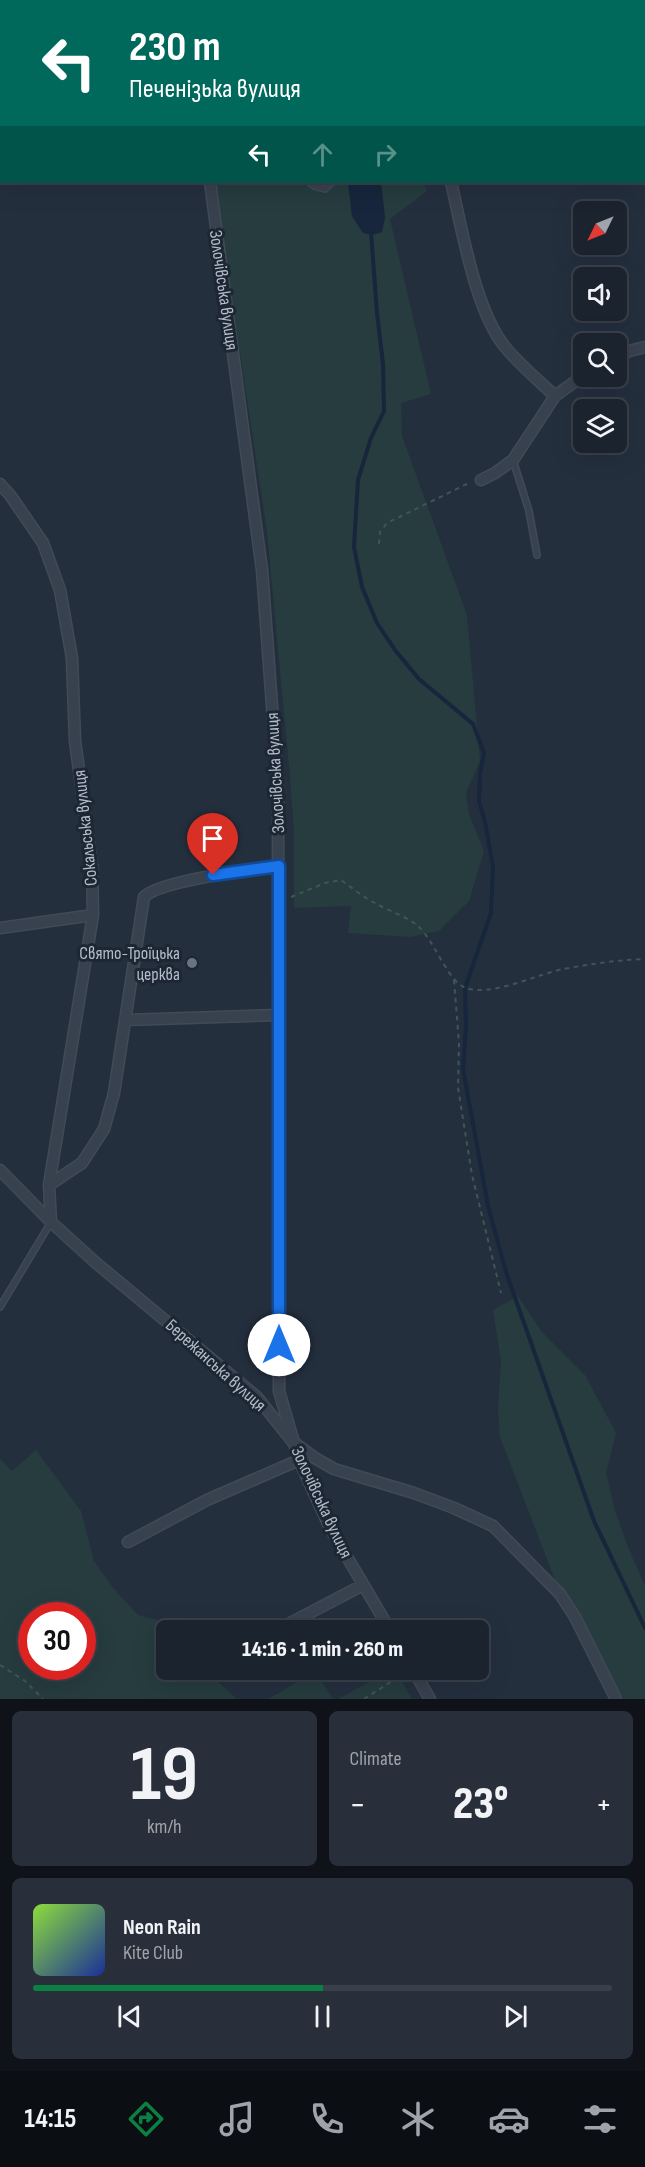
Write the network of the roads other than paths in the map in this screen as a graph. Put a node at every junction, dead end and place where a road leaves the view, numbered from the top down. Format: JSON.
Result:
{"nodes":[{"id":1,"x":210,"y":183,"type":"edge"},
{"id":2,"x":310,"y":183,"type":"edge"},
{"id":3,"x":332,"y":183,"type":"edge"},
{"id":4,"x":451,"y":183,"type":"edge"},
{"id":5,"x":645,"y":347,"type":"edge"},
{"id":6,"x":627,"y":352,"type":"edge"},
{"id":7,"x":573,"y":383,"type":"edge"},
{"id":8,"x":555,"y":396,"type":"junction"},
{"id":9,"x":513,"y":460,"type":"junction"},
{"id":10,"x":481,"y":480,"type":"road end"},
{"id":11,"x":0,"y":484,"type":"edge"},
{"id":12,"x":537,"y":555,"type":"dead end"},
{"id":13,"x":279,"y":866,"type":"junction"},
{"id":14,"x":93,"y":915,"type":"junction"},
{"id":15,"x":0,"y":928,"type":"edge"},
{"id":16,"x":278,"y":1016,"type":"junction"},
{"id":17,"x":126,"y":1020,"type":"junction"},
{"id":18,"x":0,"y":1170,"type":"edge"},
{"id":19,"x":49,"y":1185,"type":"junction"},
{"id":20,"x":51,"y":1222,"type":"junction"},
{"id":21,"x":0,"y":1307,"type":"edge"},
{"id":22,"x":292,"y":1441,"type":"junction"},
{"id":23,"x":299,"y":1460,"type":"junction"},
{"id":24,"x":128,"y":1542,"type":"dead end"},
{"id":25,"x":363,"y":1585,"type":"junction"},
{"id":26,"x":296,"y":1620,"type":"edge"},
{"id":27,"x":384,"y":1620,"type":"edge"},
{"id":28,"x":418,"y":1680,"type":"edge"},
{"id":29,"x":430,"y":1699,"type":"edge"},
{"id":30,"x":616,"y":1699,"type":"edge"}],
"edges":[{"from":1,"to":13,"type":"street","name":"Золочівська вулиця"},
{"from":2,"to":3,"type":"lane"},
{"from":4,"to":8,"type":"street"},
{"from":5,"to":6,"type":"street"},
{"from":7,"to":8,"type":"street"},
{"from":8,"to":9,"type":"street"},
{"from":9,"to":10,"type":"street"},
{"from":9,"to":12,"type":"lane"},
{"from":11,"to":14,"type":"street","name":"Сокальська вулиця"},
{"from":13,"to":16,"type":"street","name":"Золочівська вулиця"},
{"from":13,"to":17,"type":"street"},
{"from":14,"to":15,"type":"street"},
{"from":14,"to":19,"type":"street","name":"Сокальська вулиця"},
{"from":16,"to":17,"type":"street"},
{"from":16,"to":22,"type":"street","name":"Золочівська вулиця"},
{"from":17,"to":19,"type":"street"},
{"from":18,"to":20,"type":"street","name":"Бережанська вулиця"},
{"from":19,"to":20,"type":"street","name":"Сокальська вулиця"},
{"from":20,"to":21,"type":"lane"},
{"from":20,"to":22,"type":"street","name":"Бережанська вулиця"},
{"from":22,"to":23,"type":"street","name":"Золочівська вулиця"},
{"from":22,"to":30,"type":"street","name":"Бережанська вулиця"},
{"from":23,"to":24,"type":"street"},
{"from":23,"to":25,"type":"street","name":"Золочівська вулиця"},
{"from":25,"to":26,"type":"street"},
{"from":25,"to":27,"type":"street","name":"Золочівська вулиця"},
{"from":28,"to":29,"type":"street"}]}
